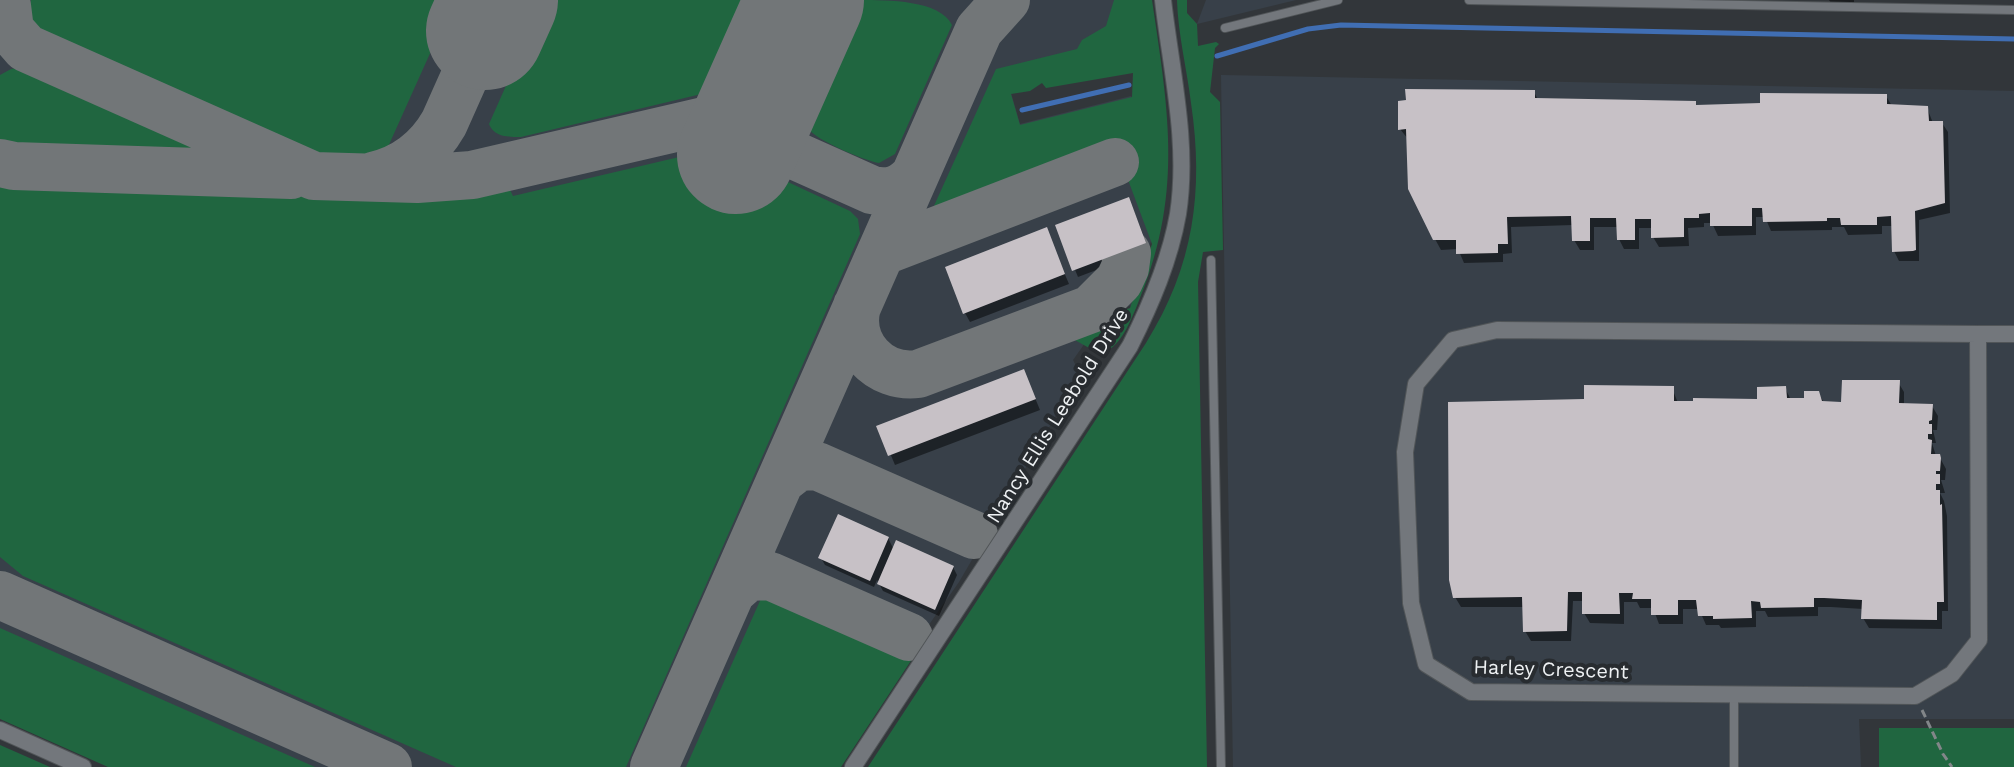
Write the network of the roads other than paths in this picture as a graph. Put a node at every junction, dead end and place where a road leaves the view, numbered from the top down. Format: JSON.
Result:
{"nodes":[{"id":1,"x":1163,"y":0,"type":"edge"},
{"id":2,"x":1338,"y":0,"type":"edge"},
{"id":3,"x":1469,"y":0,"type":"edge"},
{"id":4,"x":2014,"y":10,"type":"edge"},
{"id":5,"x":1225,"y":28,"type":"dead end"},
{"id":6,"x":1211,"y":260,"type":"dead end"},
{"id":7,"x":1978,"y":334,"type":"junction"},
{"id":8,"x":2014,"y":334,"type":"edge"},
{"id":9,"x":1734,"y":695,"type":"junction"},
{"id":10,"x":0,"y":730,"type":"edge"},
{"id":11,"x":83,"y":767,"type":"edge"},
{"id":12,"x":853,"y":767,"type":"edge"},
{"id":13,"x":1221,"y":767,"type":"edge"},
{"id":14,"x":1734,"y":767,"type":"edge"}],
"edges":[{"from":1,"to":12,"type":"street","name":"Nancy Ellis Leebold Drive"},
{"from":2,"to":5,"type":"lane"},
{"from":3,"to":4,"type":"lane"},
{"from":6,"to":13,"type":"lane"},
{"from":7,"to":8,"type":"street","name":"Harley Crescent"},
{"from":7,"to":9,"type":"street","name":"Harley Crescent"},
{"from":7,"to":9,"type":"street","name":"Harley Crescent"},
{"from":9,"to":14,"type":"lane"},
{"from":10,"to":11,"type":"street"}]}
